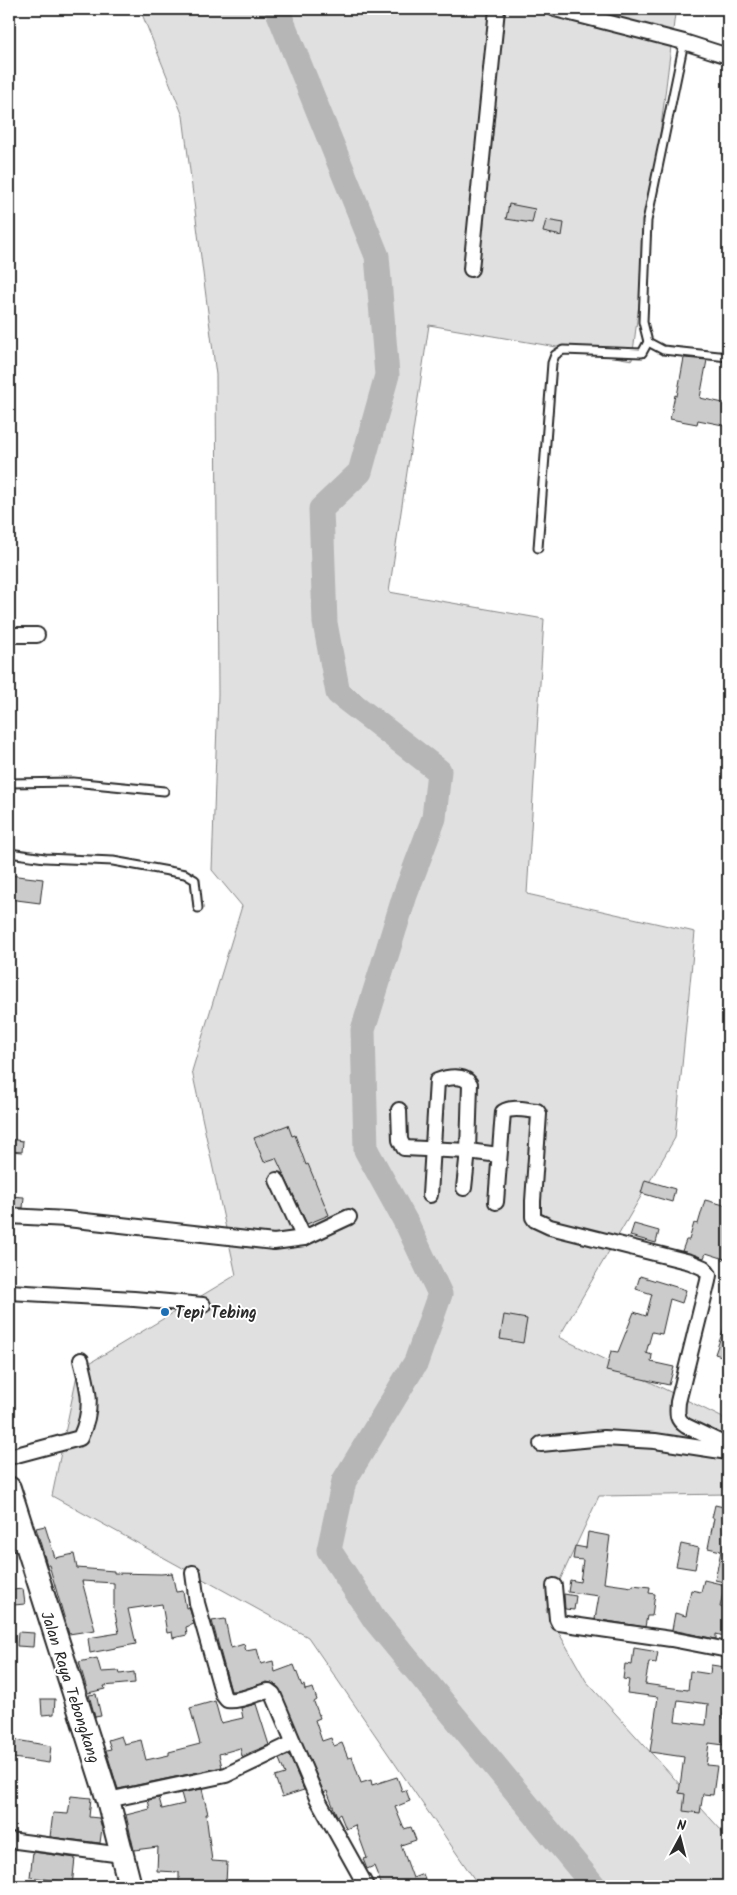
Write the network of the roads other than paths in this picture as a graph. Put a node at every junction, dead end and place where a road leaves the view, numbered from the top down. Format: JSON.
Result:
{"nodes":[{"id":1,"x":497,"y":9,"type":"edge"},
{"id":2,"x":555,"y":9,"type":"edge"},
{"id":3,"x":684,"y":42,"type":"junction"},
{"id":4,"x":728,"y":56,"type":"edge"},
{"id":5,"x":471,"y":269,"type":"dead end"},
{"id":6,"x":648,"y":342,"type":"junction"},
{"id":7,"x":728,"y":357,"type":"edge"},
{"id":8,"x":538,"y":548,"type":"dead end"},
{"id":9,"x":9,"y":635,"type":"edge"},
{"id":10,"x":36,"y":635,"type":"dead end"},
{"id":11,"x":9,"y":783,"type":"edge"},
{"id":12,"x":164,"y":791,"type":"dead end"},
{"id":13,"x":9,"y":853,"type":"edge"},
{"id":14,"x":198,"y":908,"type":"dead end"},
{"id":15,"x":399,"y":1110,"type":"dead end"},
{"id":16,"x":434,"y":1149,"type":"junction"},
{"id":17,"x":468,"y":1151,"type":"junction"},
{"id":18,"x":499,"y":1155,"type":"junction"},
{"id":19,"x":277,"y":1180,"type":"dead end"},
{"id":20,"x":464,"y":1188,"type":"dead end"},
{"id":21,"x":430,"y":1194,"type":"dead end"},
{"id":22,"x":496,"y":1202,"type":"dead end"},
{"id":23,"x":9,"y":1216,"type":"edge"},
{"id":24,"x":349,"y":1217,"type":"dead end"},
{"id":25,"x":304,"y":1238,"type":"junction"},
{"id":26,"x":9,"y":1292,"type":"edge"},
{"id":27,"x":203,"y":1305,"type":"dead end"},
{"id":28,"x":81,"y":1360,"type":"dead end"},
{"id":29,"x":540,"y":1444,"type":"dead end"},
{"id":30,"x":728,"y":1446,"type":"edge"},
{"id":31,"x":728,"y":1452,"type":"edge"},
{"id":32,"x":9,"y":1457,"type":"edge"},
{"id":33,"x":9,"y":1488,"type":"edge"},
{"id":34,"x":18,"y":1544,"type":"edge"},
{"id":35,"x":193,"y":1573,"type":"dead end"},
{"id":36,"x":554,"y":1586,"type":"dead end"},
{"id":37,"x":728,"y":1650,"type":"edge"},
{"id":38,"x":293,"y":1743,"type":"junction"},
{"id":39,"x":108,"y":1800,"type":"junction"},
{"id":40,"x":9,"y":1840,"type":"edge"},
{"id":41,"x":122,"y":1855,"type":"junction"},
{"id":42,"x":130,"y":1886,"type":"edge"},
{"id":43,"x":366,"y":1886,"type":"edge"}],
"edges":[{"from":1,"to":5,"type":"street"},
{"from":2,"to":3,"type":"street"},
{"from":3,"to":4,"type":"street"},
{"from":3,"to":6,"type":"lane"},
{"from":6,"to":7,"type":"lane"},
{"from":6,"to":8,"type":"lane"},
{"from":9,"to":10,"type":"street"},
{"from":11,"to":12,"type":"lane"},
{"from":13,"to":14,"type":"lane"},
{"from":15,"to":16,"type":"street"},
{"from":16,"to":17,"type":"street"},
{"from":16,"to":17,"type":"street"},
{"from":16,"to":21,"type":"street"},
{"from":17,"to":18,"type":"street"},
{"from":17,"to":20,"type":"street"},
{"from":18,"to":22,"type":"street"},
{"from":18,"to":30,"type":"street"},
{"from":19,"to":25,"type":"street"},
{"from":23,"to":25,"type":"street"},
{"from":24,"to":25,"type":"street"},
{"from":26,"to":27,"type":"street"},
{"from":28,"to":32,"type":"street"},
{"from":29,"to":31,"type":"street"},
{"from":33,"to":34,"type":"main road","name":"Jalan Raya Tebongkang"},
{"from":34,"to":39,"type":"main road","name":"Jalan Raya Tebongkang"},
{"from":35,"to":38,"type":"street"},
{"from":36,"to":37,"type":"street"},
{"from":38,"to":39,"type":"street"},
{"from":38,"to":43,"type":"street"},
{"from":39,"to":41,"type":"main road","name":"Jalan Raya Tebongkang"},
{"from":40,"to":41,"type":"street"},
{"from":41,"to":42,"type":"main road","name":"Jalan Raya Tebongkang"}]}
